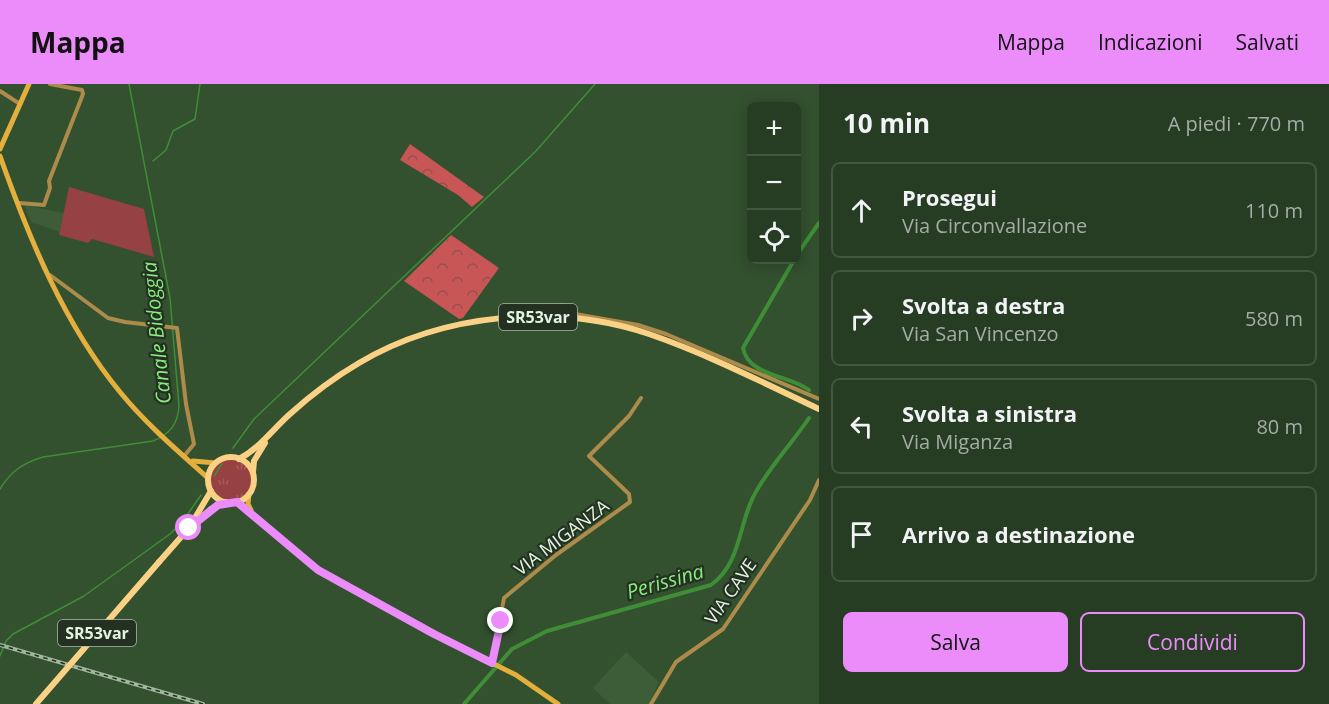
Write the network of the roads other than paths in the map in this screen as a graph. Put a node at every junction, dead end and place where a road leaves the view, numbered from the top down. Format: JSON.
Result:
{"nodes":[{"id":1,"x":29,"y":84,"type":"edge"},
{"id":2,"x":50,"y":84,"type":"edge"},
{"id":3,"x":0,"y":91,"type":"edge"},
{"id":4,"x":21,"y":104,"type":"junction"},
{"id":5,"x":0,"y":149,"type":"edge"},
{"id":6,"x":0,"y":156,"type":"edge"},
{"id":7,"x":19,"y":203,"type":"junction"},
{"id":8,"x":50,"y":275,"type":"junction"},
{"id":9,"x":565,"y":308,"type":"junction"},
{"id":10,"x":563,"y":314,"type":"junction"},
{"id":11,"x":575,"y":314,"type":"junction"},
{"id":12,"x":641,"y":398,"type":"dead end"},
{"id":13,"x":819,"y":399,"type":"edge"},
{"id":14,"x":819,"y":409,"type":"edge"},
{"id":15,"x":272,"y":433,"type":"junction"},
{"id":16,"x":187,"y":457,"type":"junction"},
{"id":17,"x":239,"y":459,"type":"junction"},
{"id":18,"x":216,"y":463,"type":"junction"},
{"id":19,"x":253,"y":473,"type":"junction"},
{"id":20,"x":208,"y":478,"type":"junction"},
{"id":21,"x":819,"y":480,"type":"edge"},
{"id":22,"x":211,"y":491,"type":"junction"},
{"id":23,"x":249,"y":494,"type":"junction"},
{"id":24,"x":226,"y":502,"type":"junction"},
{"id":25,"x":237,"y":502,"type":"junction"},
{"id":26,"x":253,"y":514,"type":"junction"},
{"id":27,"x":189,"y":528,"type":"junction"},
{"id":28,"x":496,"y":664,"type":"junction"},
{"id":29,"x":36,"y":704,"type":"edge"},
{"id":30,"x":558,"y":704,"type":"edge"},
{"id":31,"x":651,"y":704,"type":"edge"}],
"edges":[{"from":1,"to":4,"type":"street"},
{"from":2,"to":7,"type":"street"},
{"from":3,"to":4,"type":"street"},
{"from":4,"to":5,"type":"street"},
{"from":5,"to":6,"type":"street"},
{"from":6,"to":7,"type":"street"},
{"from":7,"to":8,"type":"street"},
{"from":8,"to":16,"type":"street"},
{"from":8,"to":16,"type":"street"},
{"from":9,"to":10,"type":"street"},
{"from":9,"to":10,"type":"street"},
{"from":9,"to":11,"type":"street"},
{"from":10,"to":11,"type":"street"},
{"from":11,"to":13,"type":"street"},
{"from":12,"to":28,"type":"street","name":"VIA MIGANZA"},
{"from":14,"to":15,"type":"main road","number":"SR53var"},
{"from":15,"to":17,"type":"main road","number":"SR53var"},
{"from":15,"to":19,"type":"main road","number":"SR53var"},
{"from":16,"to":18,"type":"street"},
{"from":16,"to":20,"type":"street"},
{"from":17,"to":18,"type":"main road","number":"SR53var"},
{"from":17,"to":19,"type":"main road"},
{"from":18,"to":20,"type":"main road"},
{"from":19,"to":23,"type":"main road","number":"SR53var"},
{"from":20,"to":22,"type":"main road"},
{"from":21,"to":31,"type":"street","name":"VIA CAVE"},
{"from":22,"to":24,"type":"main road"},
{"from":22,"to":27,"type":"main road","number":"SR53var"},
{"from":23,"to":25,"type":"main road"},
{"from":23,"to":26,"type":"street"},
{"from":24,"to":25,"type":"main road"},
{"from":24,"to":27,"type":"main road","number":"SR53var"},
{"from":25,"to":26,"type":"street"},
{"from":26,"to":28,"type":"street"},
{"from":27,"to":29,"type":"main road","number":"SR53var","bridge":true},
{"from":28,"to":30,"type":"street"}]}
